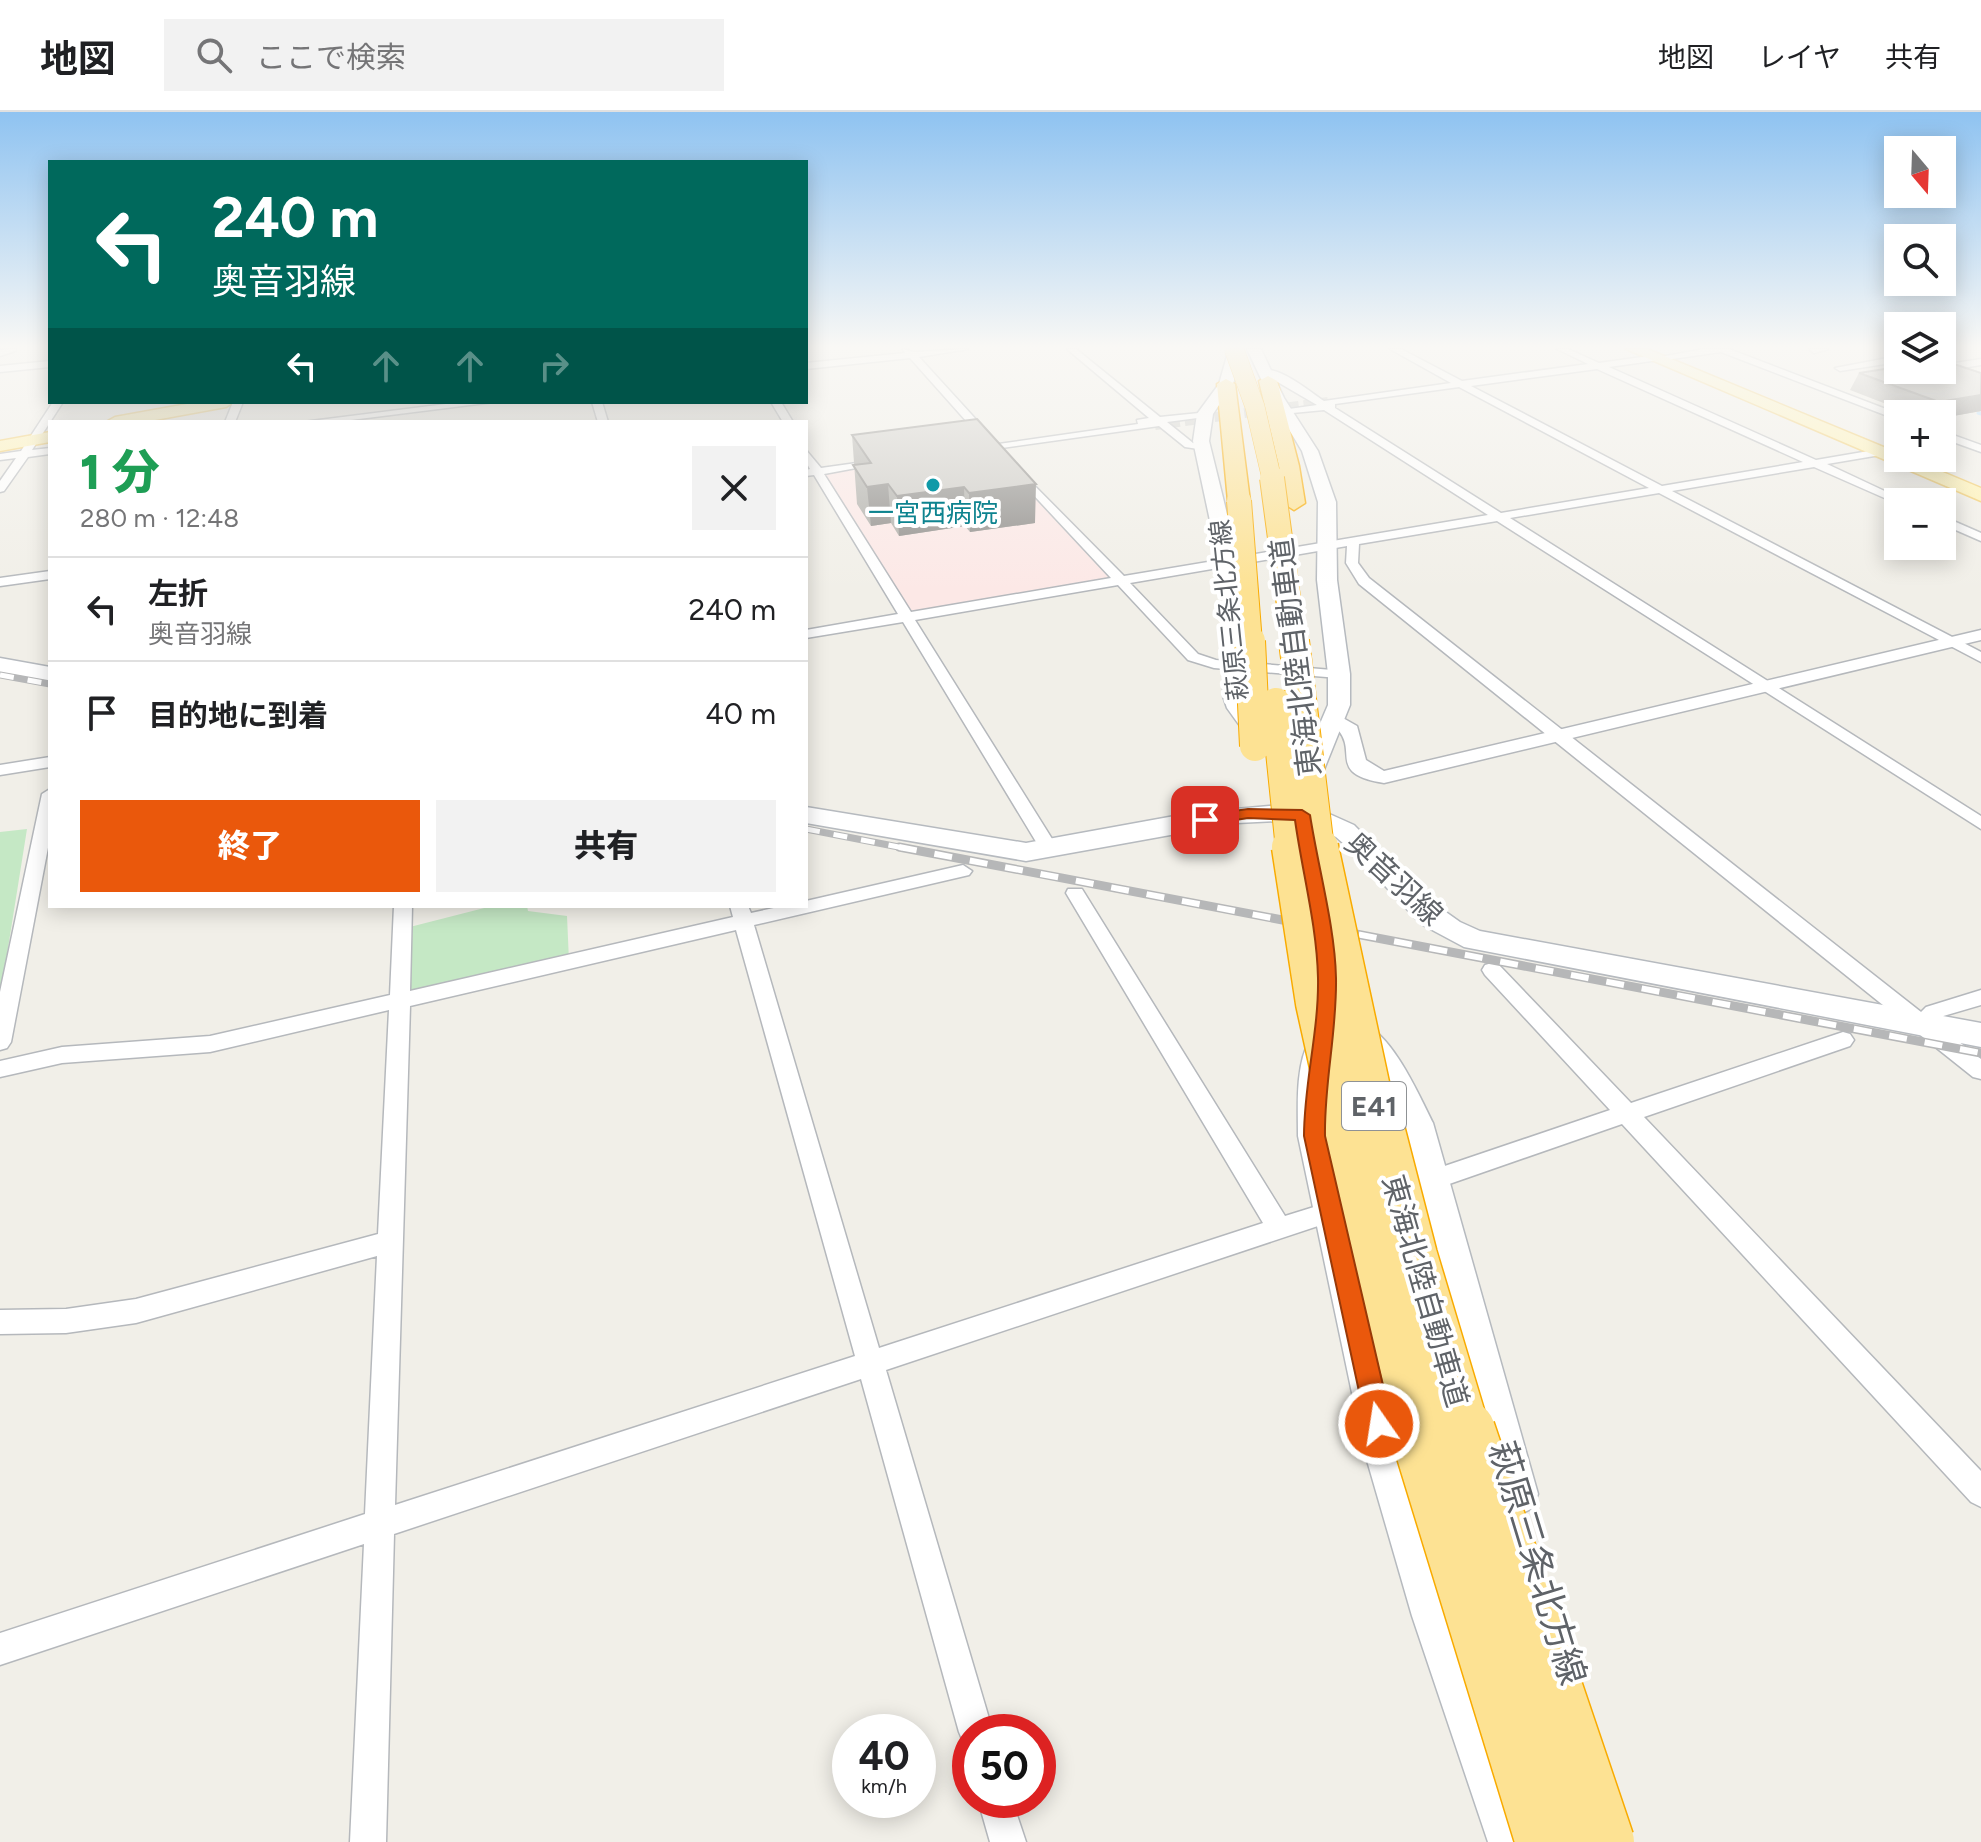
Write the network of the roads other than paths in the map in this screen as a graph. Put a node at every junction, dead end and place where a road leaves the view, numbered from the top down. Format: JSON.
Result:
{"nodes":[{"id":1,"x":980,"y":430,"type":"edge"},
{"id":2,"x":1114,"y":430,"type":"edge"},
{"id":3,"x":1162,"y":430,"type":"tunnel mouth"},
{"id":4,"x":1170,"y":430,"type":"edge"},
{"id":5,"x":1203,"y":430,"type":"edge"},
{"id":6,"x":1229,"y":430,"type":"edge"},
{"id":7,"x":1245,"y":430,"type":"edge"},
{"id":8,"x":1262,"y":430,"type":"edge"},
{"id":9,"x":1272,"y":430,"type":"edge"},
{"id":10,"x":1297,"y":430,"type":"edge"},
{"id":11,"x":1363,"y":430,"type":"edge"},
{"id":12,"x":1548,"y":430,"type":"edge"},
{"id":13,"x":1740,"y":430,"type":"edge"},
{"id":14,"x":1838,"y":430,"type":"edge"},
{"id":15,"x":1981,"y":435,"type":"edge"},
{"id":16,"x":1956,"y":439,"type":"joint"},
{"id":17,"x":38,"y":440,"type":"edge"},
{"id":18,"x":0,"y":444,"type":"edge"},
{"id":19,"x":996,"y":448,"type":"junction"},
{"id":20,"x":1201,"y":448,"type":"junction"},
{"id":21,"x":1884,"y":448,"type":"edge"},
{"id":22,"x":1981,"y":449,"type":"edge"},
{"id":23,"x":967,"y":451,"type":"edge"},
{"id":24,"x":1884,"y":454,"type":"edge"},
{"id":25,"x":0,"y":457,"type":"edge"},
{"id":26,"x":894,"y":461,"type":"edge"},
{"id":27,"x":1814,"y":463,"type":"junction"},
{"id":28,"x":811,"y":472,"type":"edge"},
{"id":29,"x":1934,"y":472,"type":"edge"},
{"id":30,"x":1942,"y":472,"type":"edge"},
{"id":31,"x":1981,"y":488,"type":"edge"},
{"id":32,"x":0,"y":489,"type":"edge"},
{"id":33,"x":1661,"y":489,"type":"junction"},
{"id":34,"x":1884,"y":494,"type":"edge"},
{"id":35,"x":1981,"y":495,"type":"edge"},
{"id":36,"x":1495,"y":517,"type":"junction"},
{"id":37,"x":1956,"y":526,"type":"edge"},
{"id":38,"x":1981,"y":537,"type":"edge"},
{"id":39,"x":1353,"y":541,"type":"junction"},
{"id":40,"x":1327,"y":546,"type":"junction"},
{"id":41,"x":1229,"y":563,"type":"junction"},
{"id":42,"x":48,"y":575,"type":"edge"},
{"id":43,"x":1359,"y":576,"type":"junction"},
{"id":44,"x":1120,"y":580,"type":"junction"},
{"id":45,"x":1327,"y":580,"type":"junction"},
{"id":46,"x":0,"y":582,"type":"edge"},
{"id":47,"x":906,"y":617,"type":"junction"},
{"id":48,"x":808,"y":634,"type":"edge"},
{"id":49,"x":1981,"y":635,"type":"edge"},
{"id":50,"x":1950,"y":642,"type":"junction"},
{"id":51,"x":1981,"y":658,"type":"edge"},
{"id":52,"x":0,"y":665,"type":"edge"},
{"id":53,"x":1233,"y":666,"type":"junction"},
{"id":54,"x":48,"y":674,"type":"edge"},
{"id":55,"x":1339,"y":674,"type":"junction"},
{"id":56,"x":1767,"y":686,"type":"junction"},
{"id":57,"x":1334,"y":719,"type":"junction"},
{"id":58,"x":1561,"y":736,"type":"junction"},
{"id":59,"x":48,"y":762,"type":"edge"},
{"id":60,"x":0,"y":770,"type":"edge"},
{"id":61,"x":48,"y":805,"type":"edge"},
{"id":62,"x":808,"y":815,"type":"edge"},
{"id":63,"x":1302,"y":815,"type":"junction"},
{"id":64,"x":1981,"y":824,"type":"edge"},
{"id":65,"x":1050,"y":850,"type":"junction"},
{"id":66,"x":963,"y":871,"type":"dead end"},
{"id":67,"x":1075,"y":893,"type":"dead end"},
{"id":68,"x":808,"y":900,"type":"edge"},
{"id":69,"x":403,"y":908,"type":"edge"},
{"id":70,"x":767,"y":908,"type":"edge"},
{"id":71,"x":741,"y":913,"type":"edge"},
{"id":72,"x":1492,"y":970,"type":"dead end"},
{"id":73,"x":1327,"y":974,"type":"junction"},
{"id":74,"x":1981,"y":997,"type":"edge"},
{"id":75,"x":401,"y":1000,"type":"junction"},
{"id":76,"x":1921,"y":1024,"type":"junction"},
{"id":77,"x":1981,"y":1035,"type":"edge"},
{"id":78,"x":1843,"y":1040,"type":"dead end"},
{"id":79,"x":0,"y":1042,"type":"edge"},
{"id":80,"x":0,"y":1069,"type":"edge"},
{"id":81,"x":1981,"y":1071,"type":"edge"},
{"id":82,"x":1330,"y":1080,"type":"junction"},
{"id":83,"x":1625,"y":1111,"type":"junction"},
{"id":84,"x":1432,"y":1180,"type":"junction"},
{"id":85,"x":1330,"y":1212,"type":"junction"},
{"id":86,"x":1279,"y":1228,"type":"junction"},
{"id":87,"x":390,"y":1242,"type":"junction"},
{"id":88,"x":1431,"y":1316,"type":"junction"},
{"id":89,"x":0,"y":1322,"type":"edge"},
{"id":90,"x":869,"y":1361,"type":"junction"},
{"id":91,"x":1981,"y":1492,"type":"edge"},
{"id":92,"x":380,"y":1527,"type":"junction"},
{"id":93,"x":0,"y":1649,"type":"edge"},
{"id":94,"x":971,"y":1714,"type":"edge"},
{"id":95,"x":1001,"y":1818,"type":"edge"},
{"id":96,"x":368,"y":1842,"type":"edge"},
{"id":97,"x":1008,"y":1842,"type":"edge"},
{"id":98,"x":1514,"y":1842,"type":"edge"},
{"id":99,"x":1546,"y":1842,"type":"edge"},
{"id":100,"x":1604,"y":1842,"type":"edge"},
{"id":101,"x":1631,"y":1842,"type":"edge"}],
"edges":[{"from":1,"to":19,"type":"street"},
{"from":2,"to":19,"type":"street"},
{"from":3,"to":19,"type":"street"},
{"from":4,"to":20,"type":"street"},
{"from":5,"to":20,"type":"main road","name":"萩原三条北方線"},
{"from":6,"to":82,"type":"highway","bridge":true},
{"from":7,"to":82,"type":"highway","name":"東海北陸自動車道","number":"E41","bridge":true},
{"from":8,"to":88,"type":"highway","name":"東海北陸自動車道","number":"E41","bridge":true},
{"from":9,"to":88,"type":"highway","bridge":true},
{"from":10,"to":40,"type":"main road","name":"萩原三条北方線"},
{"from":11,"to":36,"type":"street"},
{"from":12,"to":33,"type":"street"},
{"from":13,"to":27,"type":"street"},
{"from":14,"to":21,"type":"main road"},
{"from":15,"to":16,"type":"street"},
{"from":16,"to":22,"type":"street"},
{"from":17,"to":18,"type":"main road"},
{"from":17,"to":25,"type":"street"},
{"from":17,"to":32,"type":"street"},
{"from":19,"to":23,"type":"street"},
{"from":19,"to":44,"type":"street"},
{"from":20,"to":41,"type":"main road","name":"萩原三条北方線"},
{"from":24,"to":27,"type":"street"},
{"from":26,"to":28,"type":"street"},
{"from":27,"to":33,"type":"street"},
{"from":27,"to":34,"type":"street"},
{"from":28,"to":47,"type":"street"},
{"from":29,"to":35,"type":"main road"},
{"from":30,"to":31,"type":"main road"},
{"from":33,"to":36,"type":"street"},
{"from":33,"to":50,"type":"street"},
{"from":36,"to":39,"type":"street"},
{"from":36,"to":56,"type":"street"},
{"from":37,"to":38,"type":"street"},
{"from":39,"to":40,"type":"street"},
{"from":39,"to":43,"type":"street"},
{"from":40,"to":41,"type":"street"},
{"from":40,"to":45,"type":"main road","name":"萩原三条北方線"},
{"from":41,"to":44,"type":"street"},
{"from":41,"to":53,"type":"main road","name":"萩原三条北方線"},
{"from":42,"to":46,"type":"street"},
{"from":43,"to":45,"type":"street"},
{"from":43,"to":58,"type":"street"},
{"from":44,"to":47,"type":"street"},
{"from":44,"to":53,"type":"street"},
{"from":45,"to":55,"type":"main road","name":"萩原三条北方線"},
{"from":47,"to":48,"type":"street"},
{"from":47,"to":65,"type":"street"},
{"from":49,"to":50,"type":"street"},
{"from":50,"to":51,"type":"street"},
{"from":50,"to":56,"type":"street"},
{"from":52,"to":54,"type":"main road"},
{"from":53,"to":55,"type":"street"},
{"from":53,"to":63,"type":"main road","name":"萩原三条北方線"},
{"from":55,"to":57,"type":"main road","name":"萩原三条北方線"},
{"from":56,"to":58,"type":"street"},
{"from":56,"to":64,"type":"street"},
{"from":57,"to":58,"type":"street"},
{"from":57,"to":63,"type":"main road","name":"萩原三条北方線"},
{"from":58,"to":76,"type":"street"},
{"from":59,"to":60,"type":"street"},
{"from":61,"to":79,"type":"street"},
{"from":62,"to":65,"type":"main road","name":"奥音羽線"},
{"from":63,"to":65,"type":"main road","name":"奥音羽線"},
{"from":63,"to":73,"type":"main road","name":"萩原三条北方線"},
{"from":63,"to":76,"type":"main road","name":"奥音羽線"},
{"from":66,"to":68,"type":"street"},
{"from":67,"to":86,"type":"street"},
{"from":69,"to":75,"type":"street"},
{"from":70,"to":71,"type":"street"},
{"from":71,"to":75,"type":"street"},
{"from":71,"to":90,"type":"street"},
{"from":72,"to":83,"type":"street"},
{"from":73,"to":84,"type":"main road","name":"萩原三条北方線"},
{"from":73,"to":85,"type":"main road","name":"萩原三条北方線"},
{"from":74,"to":76,"type":"street"},
{"from":75,"to":80,"type":"street"},
{"from":75,"to":87,"type":"street"},
{"from":76,"to":77,"type":"main road","name":"奥音羽線"},
{"from":76,"to":81,"type":"street"},
{"from":78,"to":83,"type":"street"},
{"from":82,"to":99,"type":"highway","name":"東海北陸自動車道","number":"E41","bridge":true},
{"from":83,"to":84,"type":"street"},
{"from":83,"to":91,"type":"street"},
{"from":84,"to":85,"type":"street"},
{"from":84,"to":101,"type":"main road","name":"萩原三条北方線"},
{"from":85,"to":86,"type":"street"},
{"from":85,"to":98,"type":"main road","name":"萩原三条北方線"},
{"from":86,"to":90,"type":"street"},
{"from":87,"to":89,"type":"street"},
{"from":87,"to":92,"type":"street"},
{"from":88,"to":100,"type":"highway","name":"東海北陸自動車道","number":"E41","bridge":true},
{"from":90,"to":92,"type":"street"},
{"from":90,"to":94,"type":"street"},
{"from":92,"to":93,"type":"street"},
{"from":92,"to":96,"type":"street"},
{"from":95,"to":97,"type":"street"}]}
